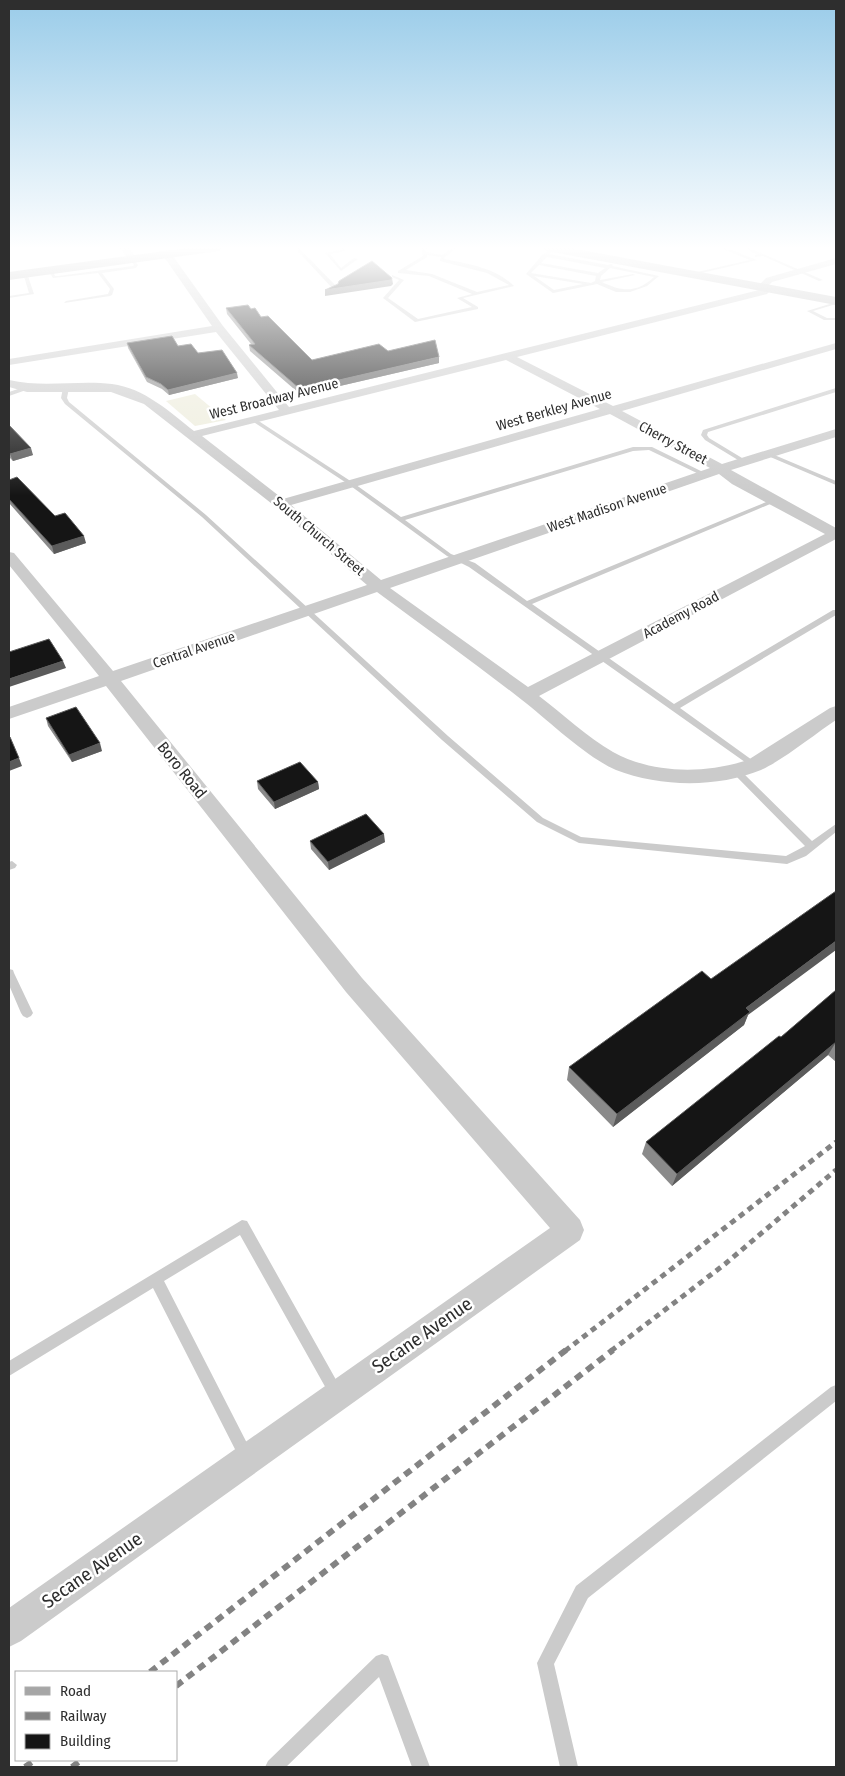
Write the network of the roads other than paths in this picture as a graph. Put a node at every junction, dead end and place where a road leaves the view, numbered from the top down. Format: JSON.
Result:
{"nodes":[{"id":1,"x":207,"y":330,"type":"edge"},
{"id":2,"x":221,"y":330,"type":"edge"},
{"id":3,"x":611,"y":330,"type":"edge"},
{"id":4,"x":836,"y":346,"type":"edge"},
{"id":5,"x":507,"y":356,"type":"junction"},
{"id":6,"x":9,"y":362,"type":"edge"},
{"id":7,"x":9,"y":384,"type":"edge"},
{"id":8,"x":27,"y":388,"type":"junction"},
{"id":9,"x":66,"y":388,"type":"junction"},
{"id":10,"x":836,"y":390,"type":"edge"},
{"id":11,"x":9,"y":394,"type":"edge"},
{"id":12,"x":611,"y":410,"type":"junction"},
{"id":13,"x":287,"y":412,"type":"junction"},
{"id":14,"x":254,"y":420,"type":"junction"},
{"id":15,"x":836,"y":433,"type":"edge"},
{"id":16,"x":192,"y":435,"type":"junction"},
{"id":17,"x":770,"y":455,"type":"junction"},
{"id":18,"x":745,"y":462,"type":"junction"},
{"id":19,"x":721,"y":469,"type":"junction"},
{"id":20,"x":705,"y":475,"type":"junction"},
{"id":21,"x":350,"y":483,"type":"junction"},
{"id":22,"x":836,"y":483,"type":"edge"},
{"id":23,"x":773,"y":501,"type":"junction"},
{"id":24,"x":281,"y":504,"type":"junction"},
{"id":25,"x":399,"y":520,"type":"junction"},
{"id":26,"x":836,"y":534,"type":"edge"},
{"id":27,"x":9,"y":556,"type":"edge"},
{"id":28,"x":458,"y":559,"type":"junction"},
{"id":29,"x":378,"y":586,"type":"junction"},
{"id":30,"x":526,"y":604,"type":"junction"},
{"id":31,"x":306,"y":611,"type":"junction"},
{"id":32,"x":836,"y":612,"type":"edge"},
{"id":33,"x":603,"y":656,"type":"junction"},
{"id":34,"x":110,"y":679,"type":"junction"},
{"id":35,"x":526,"y":695,"type":"junction"},
{"id":36,"x":674,"y":708,"type":"junction"},
{"id":37,"x":836,"y":712,"type":"edge"},
{"id":38,"x":9,"y":713,"type":"edge"},
{"id":39,"x":755,"y":764,"type":"junction"},
{"id":40,"x":736,"y":771,"type":"junction"},
{"id":41,"x":836,"y":827,"type":"edge"},
{"id":42,"x":811,"y":846,"type":"junction"},
{"id":43,"x":9,"y":976,"type":"edge"},
{"id":44,"x":354,"y":985,"type":"joint"},
{"id":45,"x":27,"y":1013,"type":"dead end"},
{"id":46,"x":156,"y":1279,"type":"junction"},
{"id":47,"x":9,"y":1369,"type":"edge"},
{"id":48,"x":836,"y":1392,"type":"edge"},
{"id":49,"x":337,"y":1395,"type":"junction"},
{"id":50,"x":247,"y":1459,"type":"junction"},
{"id":51,"x":9,"y":1629,"type":"edge"},
{"id":52,"x":274,"y":1767,"type":"edge"},
{"id":53,"x":421,"y":1767,"type":"edge"},
{"id":54,"x":569,"y":1767,"type":"edge"}],
"edges":[{"from":1,"to":6,"type":"street"},
{"from":2,"to":13,"type":"street"},
{"from":3,"to":5,"type":"street","name":"West Broadway Avenue"},
{"from":4,"to":12,"type":"street","name":"West Berkley Avenue"},
{"from":5,"to":12,"type":"street","name":"Cherry Street"},
{"from":5,"to":13,"type":"street","name":"West Broadway Avenue"},
{"from":7,"to":8,"type":"street","name":"South Church Street"},
{"from":8,"to":9,"type":"street","name":"South Church Street"},
{"from":8,"to":11,"type":"lane"},
{"from":9,"to":16,"type":"street","name":"South Church Street"},
{"from":9,"to":31,"type":"lane"},
{"from":10,"to":18,"type":"lane"},
{"from":12,"to":19,"type":"street","name":"Cherry Street"},
{"from":12,"to":21,"type":"street","name":"West Berkley Avenue"},
{"from":13,"to":14,"type":"street","name":"West Broadway Avenue"},
{"from":14,"to":16,"type":"street","name":"West Broadway Avenue"},
{"from":14,"to":21,"type":"lane"},
{"from":15,"to":17,"type":"street","name":"West Madison Avenue"},
{"from":16,"to":24,"type":"street","name":"South Church Street"},
{"from":17,"to":18,"type":"street","name":"West Madison Avenue"},
{"from":17,"to":22,"type":"lane"},
{"from":18,"to":19,"type":"street","name":"West Madison Avenue"},
{"from":19,"to":20,"type":"street","name":"West Madison Avenue"},
{"from":19,"to":23,"type":"street","name":"Cherry Street"},
{"from":20,"to":25,"type":"lane"},
{"from":20,"to":28,"type":"street","name":"West Madison Avenue"},
{"from":21,"to":24,"type":"street","name":"West Berkley Avenue"},
{"from":21,"to":25,"type":"lane"},
{"from":23,"to":26,"type":"street","name":"Cherry Street"},
{"from":23,"to":30,"type":"lane"},
{"from":24,"to":29,"type":"street","name":"South Church Street"},
{"from":25,"to":28,"type":"lane"},
{"from":26,"to":33,"type":"street","name":"Academy Road"},
{"from":27,"to":34,"type":"street","name":"Boro Road"},
{"from":28,"to":29,"type":"street","name":"West Madison Avenue"},
{"from":28,"to":30,"type":"lane"},
{"from":29,"to":31,"type":"street","name":"Central Avenue"},
{"from":29,"to":35,"type":"street","name":"South Church Street"},
{"from":30,"to":33,"type":"lane"},
{"from":31,"to":34,"type":"street","name":"Central Avenue"},
{"from":31,"to":42,"type":"lane"},
{"from":32,"to":36,"type":"lane"},
{"from":33,"to":35,"type":"street","name":"Academy Road"},
{"from":33,"to":36,"type":"lane"},
{"from":34,"to":38,"type":"street","name":"Central Avenue"},
{"from":34,"to":44,"type":"street","name":"Boro Road"},
{"from":35,"to":40,"type":"street","name":"South Church Street"},
{"from":36,"to":39,"type":"lane"},
{"from":37,"to":39,"type":"street","name":"South Church Street"},
{"from":39,"to":40,"type":"street","name":"South Church Street"},
{"from":40,"to":42,"type":"lane"},
{"from":41,"to":42,"type":"lane"},
{"from":43,"to":45,"type":"lane"},
{"from":44,"to":49,"type":"street","name":"Secane Avenue"},
{"from":46,"to":47,"type":"lane"},
{"from":46,"to":49,"type":"lane"},
{"from":46,"to":50,"type":"lane"},
{"from":48,"to":54,"type":"lane"},
{"from":49,"to":50,"type":"street","name":"Secane Avenue"},
{"from":50,"to":51,"type":"street","name":"Secane Avenue"},
{"from":52,"to":53,"type":"lane"}]}
